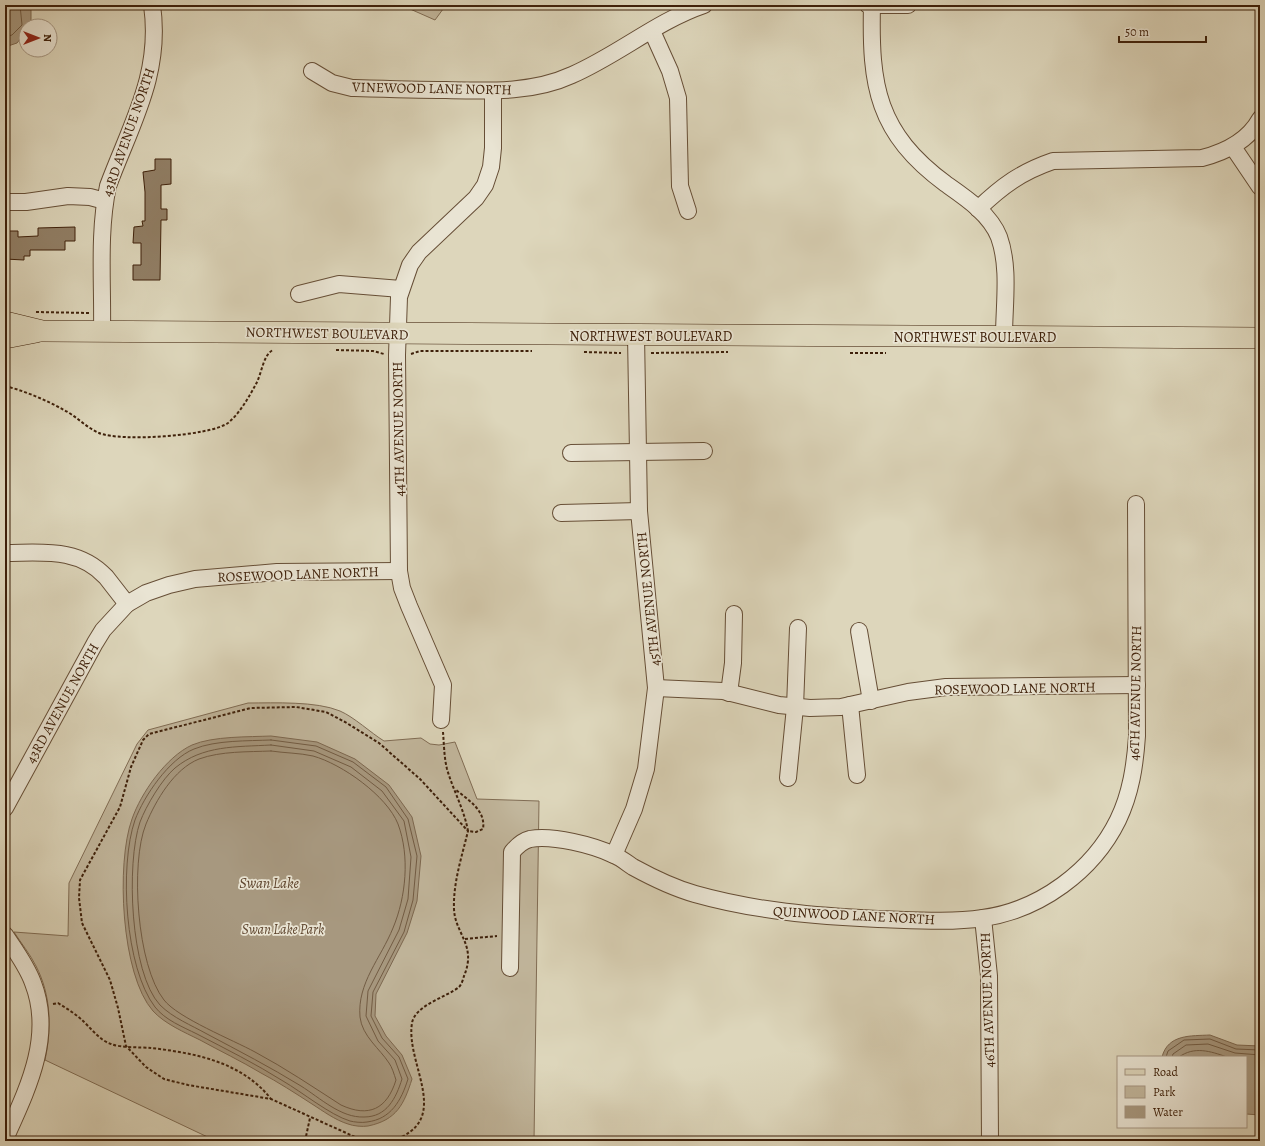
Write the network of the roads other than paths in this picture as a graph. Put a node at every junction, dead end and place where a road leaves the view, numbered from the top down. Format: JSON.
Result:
{"nodes":[{"id":1,"x":152,"y":5,"type":"edge"},
{"id":2,"x":704,"y":5,"type":"edge"},
{"id":3,"x":868,"y":5,"type":"edge"},
{"id":4,"x":872,"y":5,"type":"edge"},
{"id":5,"x":908,"y":5,"type":"edge"},
{"id":6,"x":652,"y":31,"type":"junction"},
{"id":7,"x":312,"y":71,"type":"dead end"},
{"id":8,"x":493,"y":91,"type":"junction"},
{"id":9,"x":1260,"y":119,"type":"edge"},
{"id":10,"x":1233,"y":146,"type":"junction"},
{"id":11,"x":1260,"y":187,"type":"edge"},
{"id":12,"x":105,"y":201,"type":"junction"},
{"id":13,"x":5,"y":202,"type":"edge"},
{"id":14,"x":978,"y":209,"type":"junction"},
{"id":15,"x":688,"y":211,"type":"dead end"},
{"id":16,"x":401,"y":289,"type":"junction"},
{"id":17,"x":299,"y":294,"type":"dead end"},
{"id":18,"x":5,"y":322,"type":"edge"},
{"id":19,"x":42,"y":330,"type":"junction"},
{"id":20,"x":102,"y":331,"type":"junction"},
{"id":21,"x":397,"y":334,"type":"junction"},
{"id":22,"x":636,"y":336,"type":"junction"},
{"id":23,"x":1004,"y":337,"type":"junction"},
{"id":24,"x":5,"y":338,"type":"edge"},
{"id":25,"x":1260,"y":338,"type":"edge"},
{"id":26,"x":704,"y":451,"type":"dead end"},
{"id":27,"x":638,"y":452,"type":"junction"},
{"id":28,"x":571,"y":453,"type":"dead end"},
{"id":29,"x":1136,"y":504,"type":"dead end"},
{"id":30,"x":639,"y":511,"type":"junction"},
{"id":31,"x":561,"y":513,"type":"dead end"},
{"id":32,"x":5,"y":553,"type":"edge"},
{"id":33,"x":399,"y":571,"type":"junction"},
{"id":34,"x":127,"y":604,"type":"junction"},
{"id":35,"x":734,"y":614,"type":"dead end"},
{"id":36,"x":798,"y":628,"type":"dead end"},
{"id":37,"x":859,"y":631,"type":"dead end"},
{"id":38,"x":1137,"y":686,"type":"junction"},
{"id":39,"x":656,"y":688,"type":"junction"},
{"id":40,"x":729,"y":693,"type":"junction"},
{"id":41,"x":871,"y":701,"type":"junction"},
{"id":42,"x":850,"y":705,"type":"junction"},
{"id":43,"x":795,"y":707,"type":"junction"},
{"id":44,"x":442,"y":720,"type":"road end"},
{"id":45,"x":857,"y":775,"type":"dead end"},
{"id":46,"x":788,"y":778,"type":"dead end"},
{"id":47,"x":6,"y":804,"type":"edge"},
{"id":48,"x":614,"y":855,"type":"junction"},
{"id":49,"x":984,"y":918,"type":"junction"},
{"id":50,"x":5,"y":935,"type":"edge"},
{"id":51,"x":510,"y":968,"type":"dead end"},
{"id":52,"x":5,"y":1139,"type":"edge"},
{"id":53,"x":10,"y":1141,"type":"edge"},
{"id":54,"x":990,"y":1141,"type":"edge"}],
"edges":[{"from":1,"to":12,"type":"street","name":"43RD AVENUE NORTH"},
{"from":2,"to":6,"type":"street","name":"VINEWOOD LANE NORTH"},
{"from":3,"to":4,"type":"street"},
{"from":4,"to":5,"type":"street"},
{"from":4,"to":14,"type":"street"},
{"from":6,"to":8,"type":"street","name":"VINEWOOD LANE NORTH"},
{"from":6,"to":15,"type":"street"},
{"from":7,"to":8,"type":"street","name":"VINEWOOD LANE NORTH"},
{"from":8,"to":16,"type":"street","name":"44TH AVENUE NORTH"},
{"from":9,"to":10,"type":"street"},
{"from":10,"to":11,"type":"street"},
{"from":10,"to":14,"type":"street"},
{"from":12,"to":13,"type":"street"},
{"from":12,"to":20,"type":"street","name":"43RD AVENUE NORTH"},
{"from":14,"to":23,"type":"street"},
{"from":16,"to":17,"type":"street"},
{"from":16,"to":21,"type":"street","name":"44TH AVENUE NORTH"},
{"from":18,"to":19,"type":"main road","name":"NORTHWEST BOULEVARD"},
{"from":19,"to":20,"type":"main road","name":"NORTHWEST BOULEVARD"},
{"from":19,"to":24,"type":"main road","name":"NORTHWEST BOULEVARD"},
{"from":20,"to":21,"type":"main road","name":"NORTHWEST BOULEVARD"},
{"from":21,"to":22,"type":"main road","name":"NORTHWEST BOULEVARD"},
{"from":21,"to":33,"type":"street","name":"44TH AVENUE NORTH"},
{"from":22,"to":23,"type":"main road","name":"NORTHWEST BOULEVARD"},
{"from":22,"to":27,"type":"street","name":"45TH AVENUE NORTH"},
{"from":23,"to":25,"type":"main road","name":"NORTHWEST BOULEVARD"},
{"from":26,"to":27,"type":"street"},
{"from":27,"to":28,"type":"street"},
{"from":27,"to":30,"type":"street","name":"45TH AVENUE NORTH"},
{"from":29,"to":38,"type":"street","name":"46TH AVENUE NORTH"},
{"from":30,"to":31,"type":"street"},
{"from":30,"to":39,"type":"street","name":"45TH AVENUE NORTH"},
{"from":32,"to":34,"type":"street"},
{"from":33,"to":34,"type":"street","name":"ROSEWOOD LANE NORTH"},
{"from":33,"to":44,"type":"street","name":"44TH AVENUE NORTH"},
{"from":34,"to":47,"type":"street","name":"43RD AVENUE NORTH"},
{"from":35,"to":40,"type":"street"},
{"from":36,"to":43,"type":"street"},
{"from":37,"to":41,"type":"street"},
{"from":38,"to":41,"type":"street","name":"ROSEWOOD LANE NORTH"},
{"from":38,"to":49,"type":"street","name":"46TH AVENUE NORTH"},
{"from":39,"to":40,"type":"street","name":"ROSEWOOD LANE NORTH"},
{"from":39,"to":48,"type":"street","name":"45TH AVENUE NORTH"},
{"from":40,"to":43,"type":"street","name":"ROSEWOOD LANE NORTH"},
{"from":41,"to":42,"type":"street","name":"ROSEWOOD LANE NORTH"},
{"from":42,"to":43,"type":"street","name":"ROSEWOOD LANE NORTH"},
{"from":42,"to":45,"type":"street"},
{"from":43,"to":46,"type":"street"},
{"from":48,"to":49,"type":"street","name":"QUINWOOD LANE NORTH"},
{"from":48,"to":51,"type":"street","name":"QUINWOOD LANE NORTH"},
{"from":49,"to":54,"type":"street","name":"46TH AVENUE NORTH"},
{"from":50,"to":52,"type":"street"},
{"from":52,"to":53,"type":"street"}]}
